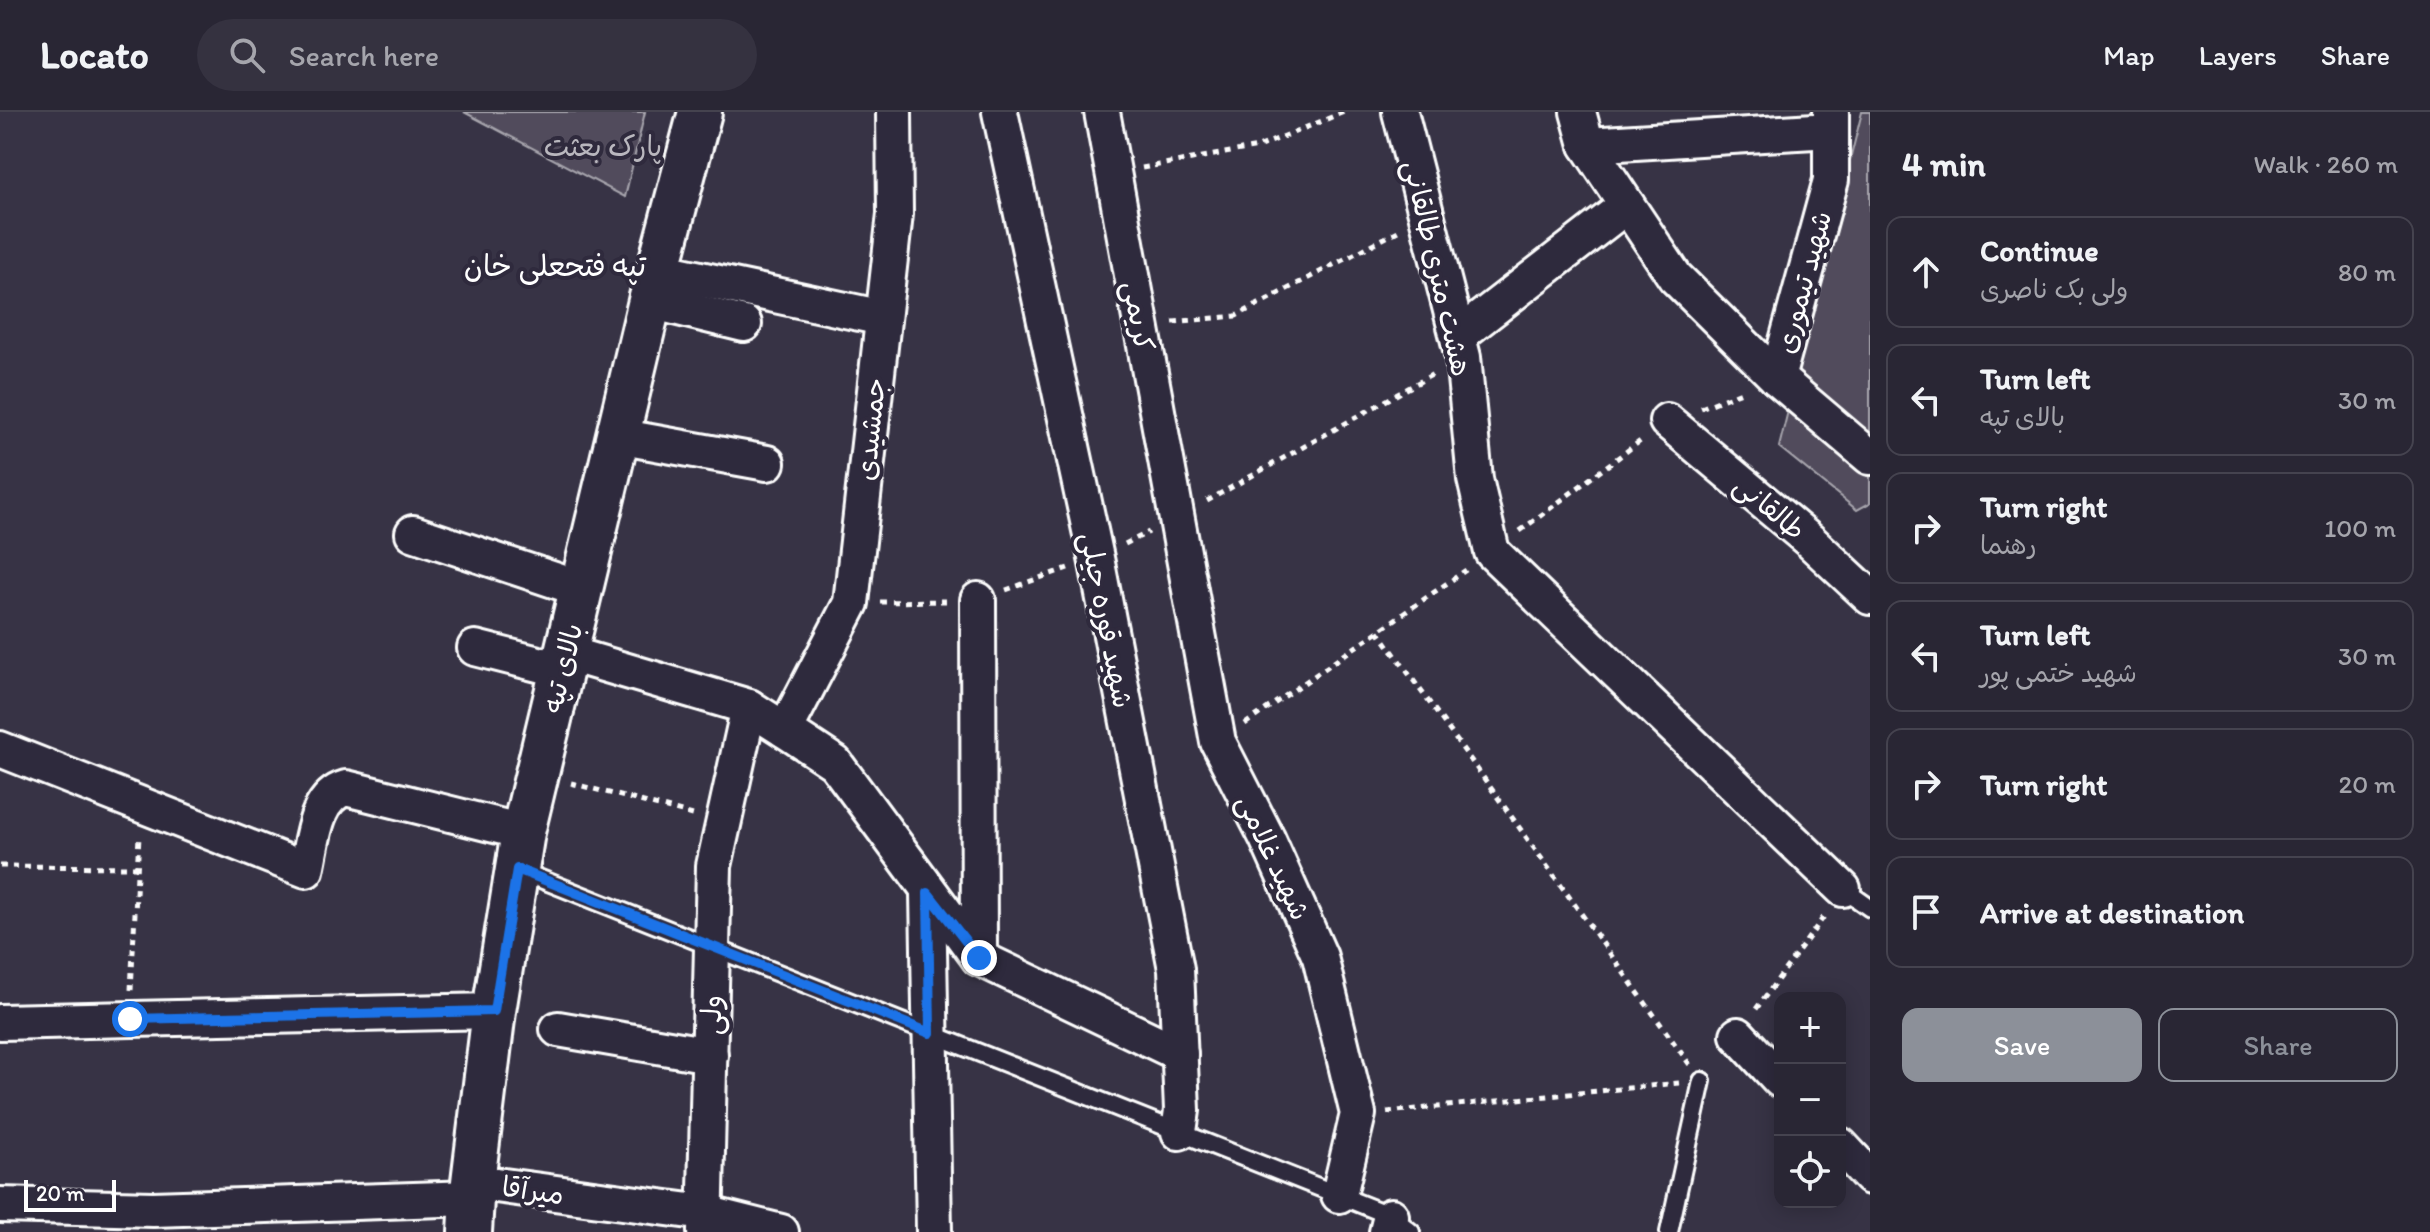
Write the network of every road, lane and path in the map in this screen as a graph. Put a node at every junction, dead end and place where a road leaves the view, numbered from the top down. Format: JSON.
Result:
{"nodes":[{"id":1,"x":700,"y":112,"type":"edge"},
{"id":2,"x":894,"y":112,"type":"edge"},
{"id":3,"x":1000,"y":112,"type":"edge"},
{"id":4,"x":1102,"y":112,"type":"edge"},
{"id":5,"x":1344,"y":112,"type":"edge"},
{"id":6,"x":1400,"y":112,"type":"edge"},
{"id":7,"x":1578,"y":112,"type":"edge"},
{"id":8,"x":1831,"y":121,"type":"edge"},
{"id":9,"x":1587,"y":145,"type":"junction"},
{"id":10,"x":1113,"y":173,"type":"junction"},
{"id":11,"x":1627,"y":205,"type":"junction"},
{"id":12,"x":1427,"y":215,"type":"junction"},
{"id":13,"x":654,"y":286,"type":"junction"},
{"id":14,"x":883,"y":318,"type":"junction"},
{"id":15,"x":744,"y":324,"type":"dead end"},
{"id":16,"x":1140,"y":326,"type":"junction"},
{"id":17,"x":1461,"y":347,"type":"junction"},
{"id":18,"x":1777,"y":378,"type":"junction"},
{"id":19,"x":1667,"y":421,"type":"dead end"},
{"id":20,"x":617,"y":436,"type":"junction"},
{"id":21,"x":1870,"y":457,"type":"edge"},
{"id":22,"x":767,"y":463,"type":"dead end"},
{"id":23,"x":1175,"y":519,"type":"junction"},
{"id":24,"x":413,"y":533,"type":"dead end"},
{"id":25,"x":1096,"y":558,"type":"junction"},
{"id":26,"x":581,"y":589,"type":"junction"},
{"id":27,"x":1870,"y":597,"type":"edge"},
{"id":28,"x":978,"y":600,"type":"junction"},
{"id":29,"x":851,"y":603,"type":"junction"},
{"id":30,"x":1378,"y":631,"type":"dead end"},
{"id":31,"x":475,"y":648,"type":"dead end"},
{"id":32,"x":564,"y":662,"type":"junction"},
{"id":33,"x":749,"y":707,"type":"junction"},
{"id":34,"x":785,"y":730,"type":"junction"},
{"id":35,"x":0,"y":749,"type":"edge"},
{"id":36,"x":536,"y":774,"type":"junction"},
{"id":37,"x":143,"y":805,"type":"junction"},
{"id":38,"x":723,"y":823,"type":"junction"},
{"id":39,"x":520,"y":851,"type":"junction"},
{"id":40,"x":0,"y":866,"type":"edge"},
{"id":41,"x":136,"y":867,"type":"junction"},
{"id":42,"x":928,"y":893,"type":"junction"},
{"id":43,"x":1857,"y":899,"type":"edge"},
{"id":44,"x":712,"y":947,"type":"junction"},
{"id":45,"x":979,"y":958,"type":"junction"},
{"id":46,"x":494,"y":1011,"type":"junction"},
{"id":47,"x":130,"y":1019,"type":"junction"},
{"id":48,"x":0,"y":1022,"type":"edge"},
{"id":49,"x":558,"y":1029,"type":"dead end"},
{"id":50,"x":930,"y":1033,"type":"junction"},
{"id":51,"x":1738,"y":1035,"type":"joint"},
{"id":52,"x":1180,"y":1054,"type":"junction"},
{"id":53,"x":710,"y":1055,"type":"junction"},
{"id":54,"x":1774,"y":1074,"type":"edge"},
{"id":55,"x":1702,"y":1081,"type":"junction"},
{"id":56,"x":1358,"y":1114,"type":"junction"},
{"id":57,"x":1179,"y":1132,"type":"junction"},
{"id":58,"x":1846,"y":1151,"type":"edge"},
{"id":59,"x":1870,"y":1177,"type":"edge"},
{"id":60,"x":1339,"y":1195,"type":"junction"},
{"id":61,"x":472,"y":1204,"type":"edge"},
{"id":62,"x":0,"y":1205,"type":"edge"},
{"id":63,"x":705,"y":1222,"type":"edge"},
{"id":64,"x":1396,"y":1227,"type":"edge"},
{"id":65,"x":781,"y":1232,"type":"edge"},
{"id":66,"x":934,"y":1232,"type":"edge"},
{"id":67,"x":1669,"y":1232,"type":"edge"}],
"edges":[{"from":1,"to":13,"type":"street","name":"بالای تپه"},
{"from":2,"to":14,"type":"street","name":"جمشیدی"},
{"from":3,"to":25,"type":"street","name":"شهید قوره جیلی"},
{"from":4,"to":10,"type":"street","name":"کریمی"},
{"from":5,"to":10,"type":"path"},
{"from":6,"to":12,"type":"street","name":"هشت متری طالقانی"},
{"from":7,"to":9,"type":"street"},
{"from":8,"to":9,"type":"street"},
{"from":8,"to":18,"type":"street","name":"شهید تیموری"},
{"from":9,"to":11,"type":"street"},
{"from":10,"to":16,"type":"street","name":"کریمی"},
{"from":11,"to":17,"type":"street"},
{"from":11,"to":18,"type":"street"},
{"from":12,"to":16,"type":"path"},
{"from":12,"to":17,"type":"street","name":"هشت متری طالقانی"},
{"from":13,"to":14,"type":"street"},
{"from":13,"to":15,"type":"street"},
{"from":13,"to":20,"type":"street","name":"بالای تپه"},
{"from":14,"to":29,"type":"street","name":"جمشیدی"},
{"from":16,"to":23,"type":"street","name":"کریمی"},
{"from":17,"to":23,"type":"path"},
{"from":17,"to":43,"type":"street","name":"هشت متری طالقانی"},
{"from":18,"to":21,"type":"street","name":"شهید تیموری"},
{"from":19,"to":27,"type":"street","name":"طالقانی"},
{"from":20,"to":22,"type":"street"},
{"from":20,"to":26,"type":"street","name":"بالای تپه"},
{"from":23,"to":25,"type":"path"},
{"from":23,"to":56,"type":"street","name":"شهید غلامی"},
{"from":24,"to":26,"type":"street"},
{"from":25,"to":28,"type":"path"},
{"from":25,"to":52,"type":"street","name":"شهید قوره جیلی"},
{"from":26,"to":32,"type":"street","name":"بالای تپه"},
{"from":28,"to":29,"type":"path"},
{"from":28,"to":45,"type":"street"},
{"from":29,"to":34,"type":"street","name":"جمشیدی"},
{"from":30,"to":55,"type":"path"},
{"from":31,"to":32,"type":"street"},
{"from":32,"to":33,"type":"street"},
{"from":32,"to":36,"type":"street","name":"بالای تپه"},
{"from":33,"to":34,"type":"street"},
{"from":33,"to":38,"type":"street","name":"ولی"},
{"from":34,"to":42,"type":"street"},
{"from":35,"to":37,"type":"street"},
{"from":36,"to":38,"type":"path"},
{"from":36,"to":39,"type":"street","name":"بالای تپه"},
{"from":37,"to":39,"type":"street"},
{"from":37,"to":41,"type":"path"},
{"from":38,"to":44,"type":"street","name":"ولی"},
{"from":39,"to":44,"type":"lane"},
{"from":39,"to":46,"type":"street","name":"بالای تپه"},
{"from":40,"to":41,"type":"path"},
{"from":41,"to":47,"type":"path"},
{"from":42,"to":45,"type":"street"},
{"from":42,"to":50,"type":"street"},
{"from":43,"to":51,"type":"path"},
{"from":44,"to":50,"type":"lane"},
{"from":44,"to":53,"type":"street","name":"ولی"},
{"from":45,"to":52,"type":"street"},
{"from":46,"to":47,"type":"street"},
{"from":46,"to":61,"type":"street","name":"بالای تپه"},
{"from":47,"to":48,"type":"street"},
{"from":49,"to":53,"type":"street"},
{"from":50,"to":57,"type":"lane"},
{"from":50,"to":66,"type":"street"},
{"from":51,"to":54,"type":"street"},
{"from":52,"to":57,"type":"street","name":"شهید قوره جیلی"},
{"from":53,"to":63,"type":"street","name":"ولی"},
{"from":55,"to":56,"type":"path"},
{"from":55,"to":67,"type":"lane"},
{"from":56,"to":60,"type":"street","name":"شهید غلامی"},
{"from":57,"to":60,"type":"lane"},
{"from":58,"to":59,"type":"street"},
{"from":60,"to":64,"type":"lane"},
{"from":61,"to":62,"type":"street","name":"میرآقا"},
{"from":61,"to":63,"type":"street","name":"میرآقا"},
{"from":63,"to":65,"type":"street","name":"میرآقا"}]}
